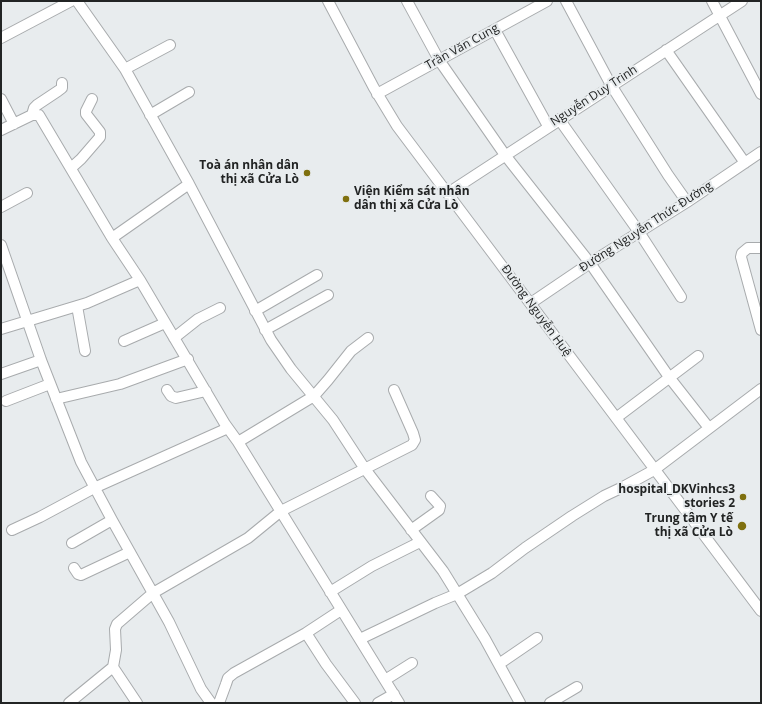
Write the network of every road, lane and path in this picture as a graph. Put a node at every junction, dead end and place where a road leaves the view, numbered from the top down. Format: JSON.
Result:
{"nodes":[{"id":1,"x":70,"y":1,"type":"edge"},
{"id":2,"x":77,"y":1,"type":"edge"},
{"id":3,"x":328,"y":1,"type":"edge"},
{"id":4,"x":407,"y":1,"type":"edge"},
{"id":5,"x":547,"y":1,"type":"edge"},
{"id":6,"x":566,"y":1,"type":"edge"},
{"id":7,"x":712,"y":1,"type":"edge"},
{"id":8,"x":742,"y":1,"type":"edge"},
{"id":9,"x":720,"y":16,"type":"junction"},
{"id":10,"x":495,"y":30,"type":"junction"},
{"id":11,"x":1,"y":38,"type":"edge"},
{"id":12,"x":170,"y":45,"type":"dead end"},
{"id":13,"x":666,"y":50,"type":"junction"},
{"id":14,"x":439,"y":60,"type":"junction"},
{"id":15,"x":125,"y":69,"type":"junction"},
{"id":16,"x":62,"y":83,"type":"dead end"},
{"id":17,"x":611,"y":85,"type":"junction"},
{"id":18,"x":189,"y":92,"type":"dead end"},
{"id":19,"x":377,"y":94,"type":"junction"},
{"id":20,"x":761,"y":94,"type":"edge"},
{"id":21,"x":1,"y":99,"type":"edge"},
{"id":22,"x":92,"y":99,"type":"dead end"},
{"id":23,"x":32,"y":115,"type":"junction"},
{"id":24,"x":150,"y":115,"type":"junction"},
{"id":25,"x":559,"y":119,"type":"junction"},
{"id":26,"x":14,"y":124,"type":"junction"},
{"id":27,"x":548,"y":126,"type":"junction"},
{"id":28,"x":1,"y":130,"type":"edge"},
{"id":29,"x":761,"y":152,"type":"edge"},
{"id":30,"x":505,"y":155,"type":"junction"},
{"id":31,"x":745,"y":163,"type":"junction"},
{"id":32,"x":71,"y":168,"type":"junction"},
{"id":33,"x":189,"y":184,"type":"junction"},
{"id":34,"x":27,"y":193,"type":"dead end"},
{"id":35,"x":448,"y":193,"type":"junction"},
{"id":36,"x":688,"y":202,"type":"junction"},
{"id":37,"x":1,"y":207,"type":"edge"},
{"id":38,"x":639,"y":232,"type":"junction"},
{"id":39,"x":112,"y":238,"type":"junction"},
{"id":40,"x":1,"y":245,"type":"edge"},
{"id":41,"x":761,"y":248,"type":"edge"},
{"id":42,"x":590,"y":263,"type":"junction"},
{"id":43,"x":317,"y":275,"type":"dead end"},
{"id":44,"x":140,"y":280,"type":"junction"},
{"id":45,"x":328,"y":295,"type":"dead end"},
{"id":46,"x":681,"y":297,"type":"dead end"},
{"id":47,"x":531,"y":303,"type":"junction"},
{"id":48,"x":758,"y":305,"type":"edge"},
{"id":49,"x":77,"y":306,"type":"junction"},
{"id":50,"x":220,"y":308,"type":"dead end"},
{"id":51,"x":255,"y":311,"type":"junction"},
{"id":52,"x":28,"y":320,"type":"junction"},
{"id":53,"x":165,"y":323,"type":"junction"},
{"id":54,"x":1,"y":329,"type":"edge"},
{"id":55,"x":265,"y":330,"type":"junction"},
{"id":56,"x":761,"y":330,"type":"edge"},
{"id":57,"x":174,"y":338,"type":"junction"},
{"id":58,"x":368,"y":338,"type":"dead end"},
{"id":59,"x":124,"y":342,"type":"dead end"},
{"id":60,"x":85,"y":351,"type":"dead end"},
{"id":61,"x":698,"y":356,"type":"dead end"},
{"id":62,"x":188,"y":359,"type":"junction"},
{"id":63,"x":41,"y":360,"type":"junction"},
{"id":64,"x":1,"y":374,"type":"edge"},
{"id":65,"x":669,"y":377,"type":"junction"},
{"id":66,"x":50,"y":384,"type":"junction"},
{"id":67,"x":761,"y":389,"type":"edge"},
{"id":68,"x":168,"y":390,"type":"dead end"},
{"id":69,"x":394,"y":390,"type":"dead end"},
{"id":70,"x":206,"y":391,"type":"junction"},
{"id":71,"x":314,"y":396,"type":"junction"},
{"id":72,"x":56,"y":399,"type":"junction"},
{"id":73,"x":6,"y":402,"type":"dead end"},
{"id":74,"x":616,"y":418,"type":"junction"},
{"id":75,"x":228,"y":428,"type":"junction"},
{"id":76,"x":709,"y":428,"type":"junction"},
{"id":77,"x":238,"y":442,"type":"junction"},
{"id":78,"x":365,"y":469,"type":"junction"},
{"id":79,"x":654,"y":470,"type":"junction"},
{"id":80,"x":94,"y":488,"type":"junction"},
{"id":81,"x":431,"y":496,"type":"dead end"},
{"id":82,"x":281,"y":511,"type":"junction"},
{"id":83,"x":112,"y":520,"type":"junction"},
{"id":84,"x":12,"y":530,"type":"dead end"},
{"id":85,"x":411,"y":530,"type":"junction"},
{"id":86,"x":420,"y":542,"type":"junction"},
{"id":87,"x":72,"y":543,"type":"dead end"},
{"id":88,"x":130,"y":552,"type":"junction"},
{"id":89,"x":74,"y":568,"type":"dead end"},
{"id":90,"x":330,"y":592,"type":"junction"},
{"id":91,"x":153,"y":593,"type":"junction"},
{"id":92,"x":457,"y":594,"type":"junction"},
{"id":93,"x":757,"y":599,"type":"edge"},
{"id":94,"x":341,"y":610,"type":"junction"},
{"id":95,"x":761,"y":611,"type":"edge"},
{"id":96,"x":306,"y":633,"type":"junction"},
{"id":97,"x":537,"y":638,"type":"dead end"},
{"id":98,"x":360,"y":639,"type":"junction"},
{"id":99,"x":412,"y":663,"type":"dead end"},
{"id":100,"x":499,"y":664,"type":"junction"},
{"id":101,"x":113,"y":667,"type":"junction"},
{"id":102,"x":385,"y":680,"type":"junction"},
{"id":103,"x":577,"y":687,"type":"dead end"},
{"id":104,"x":397,"y":699,"type":"edge"},
{"id":105,"x":69,"y":703,"type":"edge"},
{"id":106,"x":137,"y":703,"type":"edge"},
{"id":107,"x":211,"y":703,"type":"edge"},
{"id":108,"x":219,"y":703,"type":"edge"},
{"id":109,"x":355,"y":703,"type":"edge"},
{"id":110,"x":378,"y":703,"type":"edge"},
{"id":111,"x":520,"y":703,"type":"edge"},
{"id":112,"x":550,"y":703,"type":"edge"}],
"edges":[{"from":1,"to":11,"type":"street"},
{"from":2,"to":15,"type":"street"},
{"from":3,"to":19,"type":"street","name":"Đường Nguyễn Huệ"},
{"from":4,"to":14,"type":"street"},
{"from":5,"to":10,"type":"street","name":"Trần Văn Cung"},
{"from":6,"to":17,"type":"street"},
{"from":7,"to":9,"type":"street"},
{"from":8,"to":9,"type":"street","name":"Nguyễn Duy Trinh"},
{"from":9,"to":13,"type":"street","name":"Nguyễn Duy Trinh"},
{"from":9,"to":20,"type":"street"},
{"from":10,"to":14,"type":"street","name":"Trần Văn Cung"},
{"from":10,"to":27,"type":"street"},
{"from":12,"to":15,"type":"street"},
{"from":13,"to":17,"type":"street","name":"Nguyễn Duy Trinh"},
{"from":13,"to":31,"type":"street"},
{"from":14,"to":19,"type":"street","name":"Trần Văn Cung"},
{"from":14,"to":30,"type":"street"},
{"from":15,"to":24,"type":"street"},
{"from":16,"to":23,"type":"street"},
{"from":17,"to":25,"type":"street","name":"Nguyễn Duy Trinh"},
{"from":17,"to":36,"type":"street"},
{"from":18,"to":24,"type":"street"},
{"from":19,"to":35,"type":"street","name":"Đường Nguyễn Huệ"},
{"from":21,"to":26,"type":"street"},
{"from":22,"to":32,"type":"street"},
{"from":23,"to":26,"type":"street"},
{"from":23,"to":32,"type":"street"},
{"from":24,"to":33,"type":"street"},
{"from":25,"to":27,"type":"street","name":"Nguyễn Duy Trinh"},
{"from":25,"to":38,"type":"street"},
{"from":26,"to":28,"type":"street"},
{"from":27,"to":30,"type":"street","name":"Nguyễn Duy Trinh"},
{"from":29,"to":31,"type":"street","name":"Đường Nguyễn Thức Đường"},
{"from":30,"to":35,"type":"street","name":"Nguyễn Duy Trinh"},
{"from":30,"to":42,"type":"street"},
{"from":31,"to":36,"type":"street","name":"Đường Nguyễn Thức Đường"},
{"from":32,"to":39,"type":"street"},
{"from":33,"to":39,"type":"street"},
{"from":33,"to":51,"type":"street"},
{"from":34,"to":37,"type":"street"},
{"from":35,"to":47,"type":"street","name":"Đường Nguyễn Huệ"},
{"from":36,"to":38,"type":"street","name":"Đường Nguyễn Thức Đường"},
{"from":38,"to":42,"type":"street","name":"Đường Nguyễn Thức Đường"},
{"from":38,"to":46,"type":"street"},
{"from":39,"to":44,"type":"street"},
{"from":40,"to":52,"type":"street"},
{"from":41,"to":48,"type":"street"},
{"from":42,"to":47,"type":"street","name":"Đường Nguyễn Thức Đường"},
{"from":42,"to":65,"type":"street"},
{"from":43,"to":51,"type":"street"},
{"from":44,"to":49,"type":"street"},
{"from":44,"to":53,"type":"street"},
{"from":45,"to":55,"type":"street"},
{"from":47,"to":74,"type":"street","name":"Đường Nguyễn Huệ"},
{"from":48,"to":56,"type":"street"},
{"from":49,"to":52,"type":"street"},
{"from":49,"to":60,"type":"street"},
{"from":50,"to":57,"type":"street"},
{"from":51,"to":55,"type":"street"},
{"from":52,"to":54,"type":"street"},
{"from":52,"to":63,"type":"street"},
{"from":53,"to":57,"type":"street"},
{"from":53,"to":59,"type":"street"},
{"from":55,"to":71,"type":"street"},
{"from":57,"to":62,"type":"street"},
{"from":58,"to":71,"type":"street"},
{"from":61,"to":65,"type":"street"},
{"from":62,"to":70,"type":"street"},
{"from":62,"to":72,"type":"street"},
{"from":63,"to":64,"type":"street"},
{"from":63,"to":66,"type":"street"},
{"from":65,"to":74,"type":"street"},
{"from":65,"to":76,"type":"street"},
{"from":66,"to":72,"type":"street"},
{"from":66,"to":73,"type":"street"},
{"from":67,"to":76,"type":"street"},
{"from":68,"to":70,"type":"street"},
{"from":69,"to":78,"type":"street"},
{"from":70,"to":75,"type":"street"},
{"from":71,"to":77,"type":"street"},
{"from":71,"to":78,"type":"street"},
{"from":72,"to":80,"type":"street"},
{"from":74,"to":79,"type":"street","name":"Đường Nguyễn Huệ"},
{"from":75,"to":77,"type":"street"},
{"from":75,"to":80,"type":"street"},
{"from":76,"to":79,"type":"street"},
{"from":77,"to":82,"type":"street"},
{"from":78,"to":82,"type":"street"},
{"from":78,"to":85,"type":"street"},
{"from":79,"to":92,"type":"street"},
{"from":79,"to":93,"type":"street","name":"Đường Nguyễn Huệ"},
{"from":80,"to":83,"type":"street"},
{"from":80,"to":84,"type":"street"},
{"from":81,"to":85,"type":"street"},
{"from":82,"to":90,"type":"street"},
{"from":82,"to":91,"type":"street"},
{"from":83,"to":87,"type":"street"},
{"from":83,"to":88,"type":"street"},
{"from":85,"to":86,"type":"street"},
{"from":86,"to":90,"type":"street"},
{"from":86,"to":92,"type":"street"},
{"from":88,"to":89,"type":"street"},
{"from":88,"to":91,"type":"street"},
{"from":90,"to":94,"type":"street"},
{"from":91,"to":101,"type":"street"},
{"from":91,"to":107,"type":"street"},
{"from":92,"to":98,"type":"street"},
{"from":92,"to":100,"type":"street"},
{"from":93,"to":95,"type":"street","name":"Đường Nguyễn Huệ"},
{"from":94,"to":96,"type":"street"},
{"from":94,"to":98,"type":"street"},
{"from":96,"to":108,"type":"street"},
{"from":96,"to":109,"type":"street"},
{"from":97,"to":100,"type":"street"},
{"from":98,"to":102,"type":"street"},
{"from":99,"to":102,"type":"street"},
{"from":100,"to":111,"type":"street"},
{"from":101,"to":105,"type":"street"},
{"from":101,"to":106,"type":"street"},
{"from":102,"to":104,"type":"street"},
{"from":103,"to":112,"type":"street"},
{"from":104,"to":110,"type":"street"}]}
